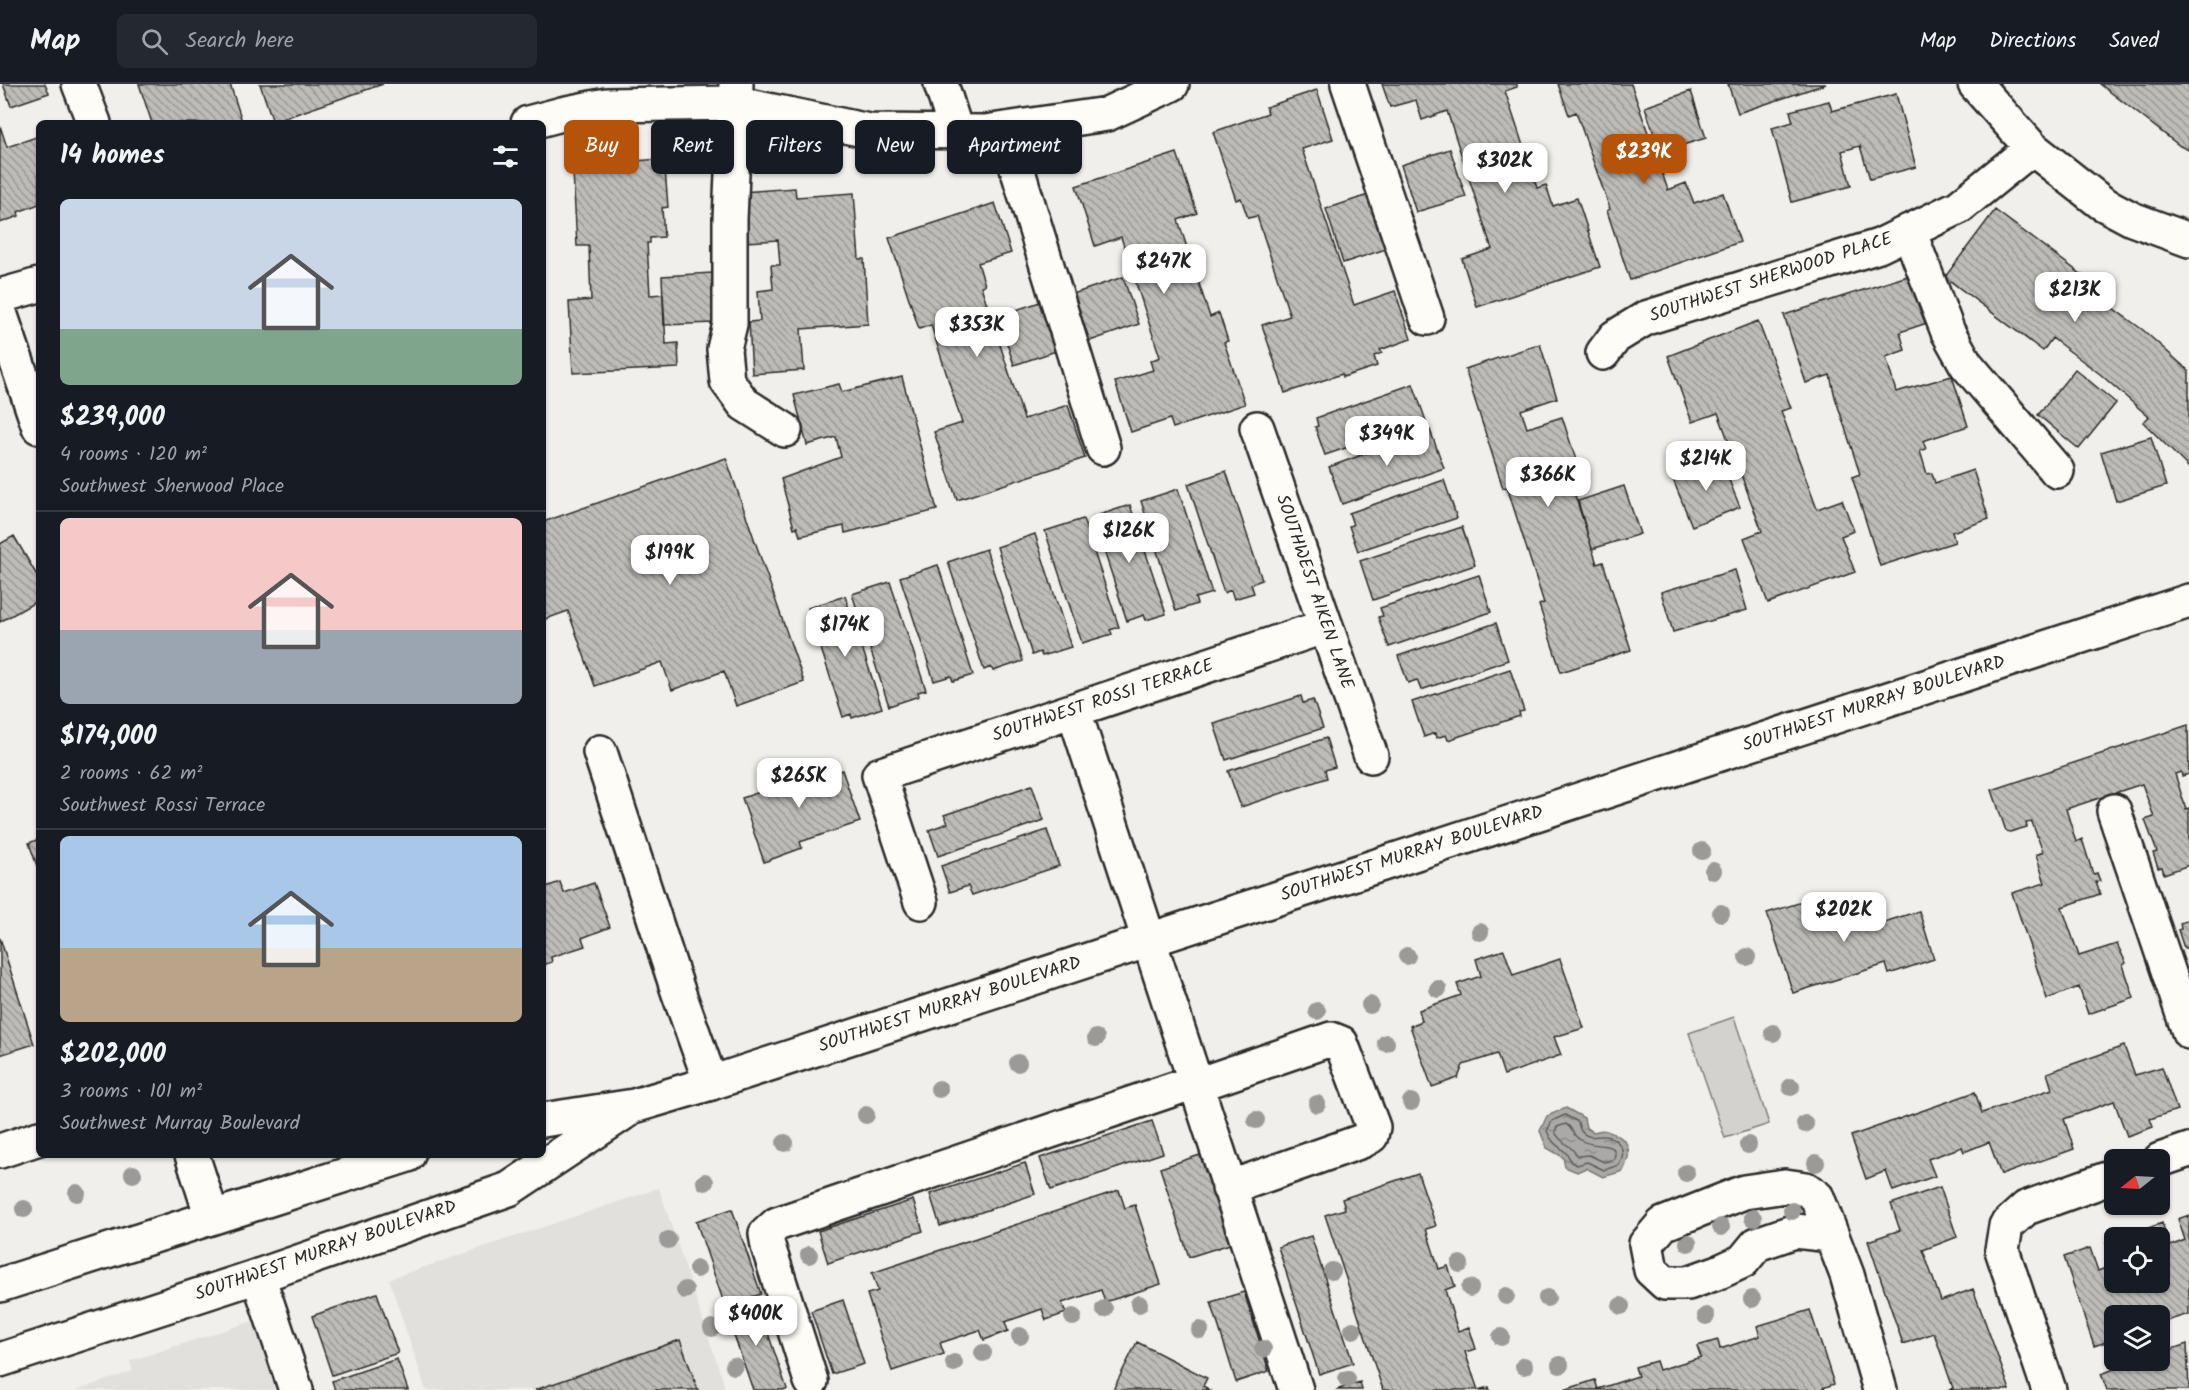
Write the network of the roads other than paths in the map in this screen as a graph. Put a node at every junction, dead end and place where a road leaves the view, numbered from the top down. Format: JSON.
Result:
{"nodes":[{"id":1,"x":80,"y":84,"type":"edge"},
{"id":2,"x":941,"y":84,"type":"edge"},
{"id":3,"x":1172,"y":84,"type":"edge"},
{"id":4,"x":1348,"y":84,"type":"edge"},
{"id":5,"x":1975,"y":84,"type":"edge"},
{"id":6,"x":735,"y":94,"type":"edge"},
{"id":7,"x":93,"y":120,"type":"edge"},
{"id":8,"x":539,"y":120,"type":"edge"},
{"id":9,"x":952,"y":120,"type":"edge"},
{"id":10,"x":1066,"y":120,"type":"edge"},
{"id":11,"x":947,"y":131,"type":"edge"},
{"id":12,"x":2032,"y":148,"type":"junction"},
{"id":13,"x":1019,"y":174,"type":"edge"},
{"id":14,"x":1909,"y":231,"type":"junction"},
{"id":15,"x":2189,"y":240,"type":"edge"},
{"id":16,"x":36,"y":286,"type":"edge"},
{"id":17,"x":0,"y":296,"type":"edge"},
{"id":18,"x":0,"y":313,"type":"edge"},
{"id":19,"x":1427,"y":318,"type":"dead end"},
{"id":20,"x":1603,"y":353,"type":"dead end"},
{"id":21,"x":36,"y":417,"type":"edge"},
{"id":22,"x":1257,"y":428,"type":"dead end"},
{"id":23,"x":785,"y":430,"type":"dead end"},
{"id":24,"x":1103,"y":448,"type":"dead end"},
{"id":25,"x":2057,"y":471,"type":"dead end"},
{"id":26,"x":2189,"y":601,"type":"edge"},
{"id":27,"x":1326,"y":626,"type":"junction"},
{"id":28,"x":1074,"y":711,"type":"junction"},
{"id":29,"x":600,"y":752,"type":"dead end"},
{"id":30,"x":1371,"y":756,"type":"dead end"},
{"id":31,"x":2114,"y":811,"type":"dead end"},
{"id":32,"x":921,"y":902,"type":"dead end"},
{"id":33,"x":1149,"y":940,"type":"junction"},
{"id":34,"x":2189,"y":1032,"type":"edge"},
{"id":35,"x":711,"y":1083,"type":"junction"},
{"id":36,"x":1196,"y":1084,"type":"junction"},
{"id":37,"x":634,"y":1106,"type":"junction"},
{"id":38,"x":546,"y":1120,"type":"edge"},
{"id":39,"x":36,"y":1139,"type":"edge"},
{"id":40,"x":2189,"y":1150,"type":"edge"},
{"id":41,"x":0,"y":1151,"type":"edge"},
{"id":42,"x":2170,"y":1157,"type":"edge"},
{"id":43,"x":193,"y":1158,"type":"edge"},
{"id":44,"x":399,"y":1158,"type":"edge"},
{"id":45,"x":2104,"y":1180,"type":"edge"},
{"id":46,"x":1229,"y":1188,"type":"junction"},
{"id":47,"x":212,"y":1217,"type":"junction"},
{"id":48,"x":1831,"y":1235,"type":"junction"},
{"id":49,"x":258,"y":1276,"type":"junction"},
{"id":50,"x":0,"y":1285,"type":"edge"},
{"id":51,"x":0,"y":1360,"type":"edge"},
{"id":52,"x":811,"y":1381,"type":"dead end"},
{"id":53,"x":296,"y":1390,"type":"edge"},
{"id":54,"x":1296,"y":1390,"type":"edge"},
{"id":55,"x":1880,"y":1390,"type":"edge"},
{"id":56,"x":2049,"y":1390,"type":"edge"}],
"edges":[{"from":1,"to":7,"type":"street"},
{"from":2,"to":9,"type":"street"},
{"from":3,"to":10,"type":"street"},
{"from":4,"to":19,"type":"street"},
{"from":5,"to":12,"type":"street"},
{"from":6,"to":8,"type":"street"},
{"from":6,"to":11,"type":"street"},
{"from":6,"to":23,"type":"street"},
{"from":12,"to":14,"type":"street","name":"SOUTHWEST SHERWOOD PLACE"},
{"from":12,"to":15,"type":"street"},
{"from":13,"to":24,"type":"street"},
{"from":14,"to":20,"type":"street","name":"SOUTHWEST SHERWOOD PLACE"},
{"from":14,"to":25,"type":"street"},
{"from":16,"to":17,"type":"street"},
{"from":18,"to":21,"type":"street"},
{"from":22,"to":27,"type":"street","name":"SOUTHWEST AIKEN LANE"},
{"from":26,"to":33,"type":"street","name":"SOUTHWEST MURRAY BOULEVARD"},
{"from":27,"to":28,"type":"street","name":"SOUTHWEST ROSSI TERRACE"},
{"from":27,"to":30,"type":"street","name":"SOUTHWEST AIKEN LANE"},
{"from":28,"to":32,"type":"street","name":"SOUTHWEST ROSSI TERRACE"},
{"from":28,"to":33,"type":"street"},
{"from":29,"to":35,"type":"street"},
{"from":31,"to":34,"type":"street"},
{"from":33,"to":35,"type":"street","name":"SOUTHWEST MURRAY BOULEVARD"},
{"from":33,"to":36,"type":"street"},
{"from":35,"to":37,"type":"street","name":"SOUTHWEST MURRAY BOULEVARD"},
{"from":36,"to":46,"type":"street"},
{"from":36,"to":46,"type":"street"},
{"from":36,"to":52,"type":"street"},
{"from":37,"to":38,"type":"street","name":"SOUTHWEST MURRAY BOULEVARD"},
{"from":37,"to":49,"type":"street","name":"SOUTHWEST MURRAY BOULEVARD"},
{"from":39,"to":41,"type":"street"},
{"from":40,"to":42,"type":"street"},
{"from":43,"to":47,"type":"street"},
{"from":44,"to":47,"type":"street"},
{"from":45,"to":56,"type":"street"},
{"from":46,"to":54,"type":"street"},
{"from":47,"to":50,"type":"street"},
{"from":48,"to":48,"type":"street"},
{"from":48,"to":55,"type":"street"},
{"from":49,"to":51,"type":"street","name":"SOUTHWEST MURRAY BOULEVARD"},
{"from":49,"to":53,"type":"street"}]}
